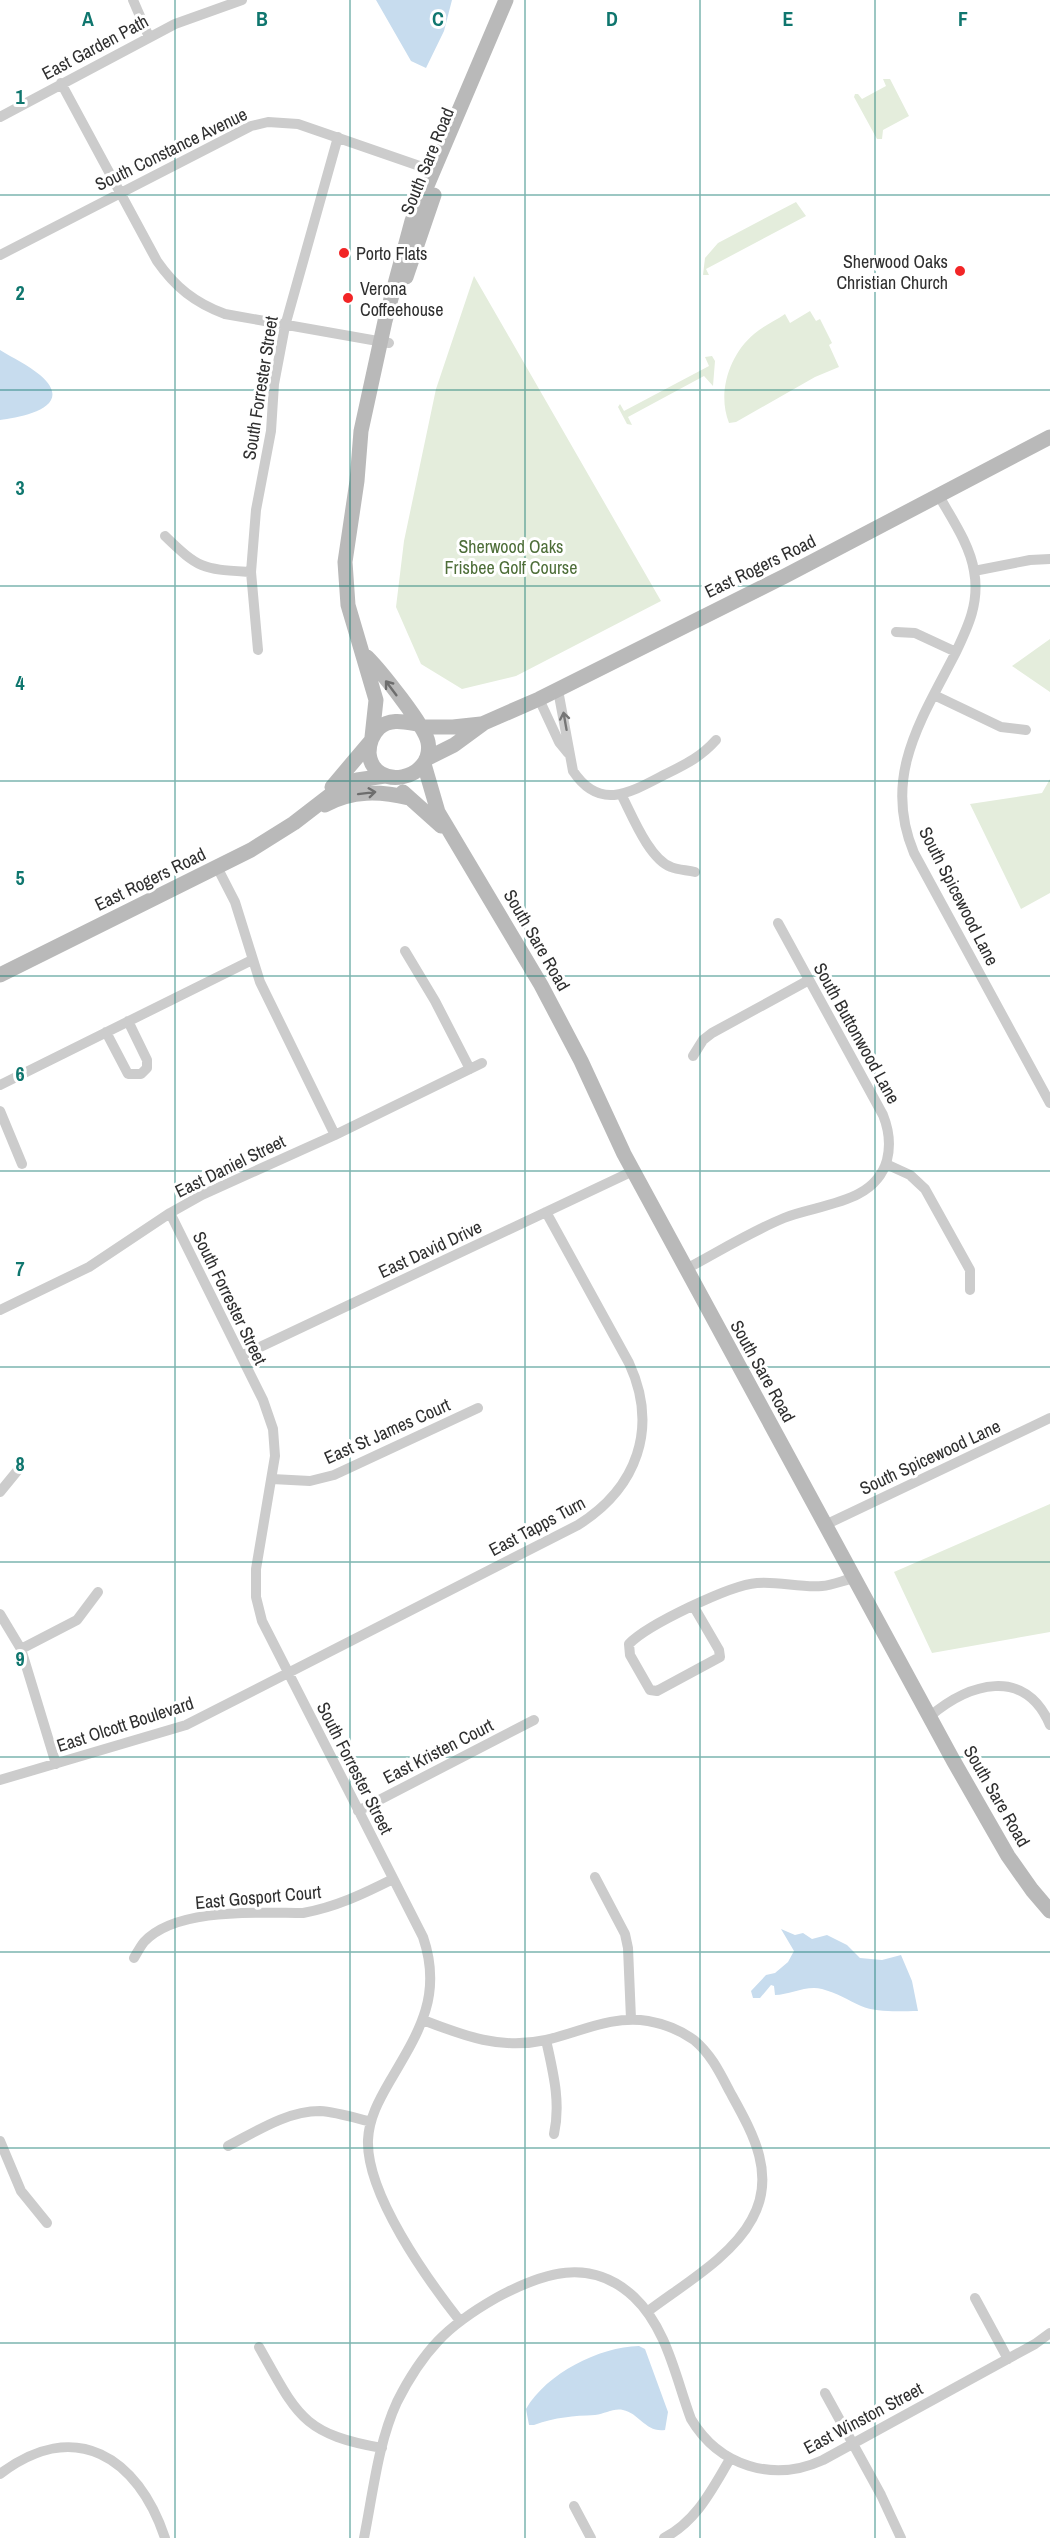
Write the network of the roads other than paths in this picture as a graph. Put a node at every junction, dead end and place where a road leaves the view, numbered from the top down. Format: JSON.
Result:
{"nodes":[{"id":1,"x":133,"y":0,"type":"edge"},
{"id":2,"x":242,"y":0,"type":"edge"},
{"id":3,"x":506,"y":0,"type":"edge"},
{"id":4,"x":514,"y":0,"type":"edge"},
{"id":5,"x":149,"y":37,"type":"junction"},
{"id":6,"x":61,"y":83,"type":"junction"},
{"id":7,"x":0,"y":117,"type":"edge"},
{"id":8,"x":338,"y":137,"type":"junction"},
{"id":9,"x":434,"y":171,"type":"junction"},
{"id":10,"x":120,"y":191,"type":"junction"},
{"id":11,"x":0,"y":255,"type":"edge"},
{"id":12,"x":285,"y":326,"type":"junction"},
{"id":13,"x":385,"y":342,"type":"junction"},
{"id":14,"x":1050,"y":437,"type":"edge"},
{"id":15,"x":939,"y":496,"type":"junction"},
{"id":16,"x":165,"y":536,"type":"dead end"},
{"id":17,"x":1050,"y":559,"type":"edge"},
{"id":18,"x":974,"y":571,"type":"junction"},
{"id":19,"x":251,"y":572,"type":"junction"},
{"id":20,"x":896,"y":632,"type":"dead end"},
{"id":21,"x":258,"y":650,"type":"dead end"},
{"id":22,"x":956,"y":652,"type":"junction"},
{"id":23,"x":363,"y":653,"type":"junction"},
{"id":24,"x":558,"y":690,"type":"junction"},
{"id":25,"x":934,"y":695,"type":"junction"},
{"id":26,"x":539,"y":699,"type":"junction"},
{"id":27,"x":484,"y":723,"type":"junction"},
{"id":28,"x":420,"y":726,"type":"junction"},
{"id":29,"x":1026,"y":730,"type":"dead end"},
{"id":30,"x":371,"y":740,"type":"junction"},
{"id":31,"x":716,"y":740,"type":"dead end"},
{"id":32,"x":454,"y":745,"type":"junction"},
{"id":33,"x":568,"y":753,"type":"junction"},
{"id":34,"x":425,"y":761,"type":"junction"},
{"id":35,"x":388,"y":777,"type":"junction"},
{"id":36,"x":621,"y":795,"type":"junction"},
{"id":37,"x":409,"y":798,"type":"junction"},
{"id":38,"x":435,"y":805,"type":"junction"},
{"id":39,"x":311,"y":809,"type":"junction"},
{"id":40,"x":294,"y":824,"type":"junction"},
{"id":41,"x":455,"y":841,"type":"junction"},
{"id":42,"x":217,"y":867,"type":"junction"},
{"id":43,"x":695,"y":872,"type":"dead end"},
{"id":44,"x":778,"y":922,"type":"dead end"},
{"id":45,"x":405,"y":951,"type":"dead end"},
{"id":46,"x":252,"y":960,"type":"junction"},
{"id":47,"x":0,"y":975,"type":"edge"},
{"id":48,"x":809,"y":981,"type":"junction"},
{"id":49,"x":128,"y":1021,"type":"junction"},
{"id":50,"x":106,"y":1032,"type":"junction"},
{"id":51,"x":693,"y":1056,"type":"dead end"},
{"id":52,"x":482,"y":1064,"type":"dead end"},
{"id":53,"x":470,"y":1069,"type":"junction"},
{"id":54,"x":0,"y":1085,"type":"edge"},
{"id":55,"x":1050,"y":1103,"type":"edge"},
{"id":56,"x":0,"y":1111,"type":"edge"},
{"id":57,"x":335,"y":1135,"type":"junction"},
{"id":58,"x":22,"y":1164,"type":"dead end"},
{"id":59,"x":886,"y":1164,"type":"junction"},
{"id":60,"x":633,"y":1171,"type":"junction"},
{"id":61,"x":546,"y":1212,"type":"junction"},
{"id":62,"x":170,"y":1213,"type":"junction"},
{"id":63,"x":686,"y":1269,"type":"junction"},
{"id":64,"x":970,"y":1290,"type":"dead end"},
{"id":65,"x":0,"y":1310,"type":"edge"},
{"id":66,"x":241,"y":1356,"type":"junction"},
{"id":67,"x":478,"y":1407,"type":"dead end"},
{"id":68,"x":1050,"y":1419,"type":"edge"},
{"id":69,"x":18,"y":1470,"type":"dead end"},
{"id":70,"x":272,"y":1479,"type":"junction"},
{"id":71,"x":0,"y":1492,"type":"edge"},
{"id":72,"x":825,"y":1525,"type":"junction"},
{"id":73,"x":854,"y":1578,"type":"junction"},
{"id":74,"x":98,"y":1592,"type":"dead end"},
{"id":75,"x":694,"y":1606,"type":"junction"},
{"id":76,"x":0,"y":1614,"type":"edge"},
{"id":77,"x":21,"y":1648,"type":"junction"},
{"id":78,"x":288,"y":1674,"type":"junction"},
{"id":79,"x":929,"y":1717,"type":"junction"},
{"id":80,"x":534,"y":1720,"type":"dead end"},
{"id":81,"x":1050,"y":1725,"type":"edge"},
{"id":82,"x":56,"y":1764,"type":"junction"},
{"id":83,"x":0,"y":1780,"type":"edge"},
{"id":84,"x":358,"y":1811,"type":"junction"},
{"id":85,"x":595,"y":1877,"type":"dead end"},
{"id":86,"x":393,"y":1879,"type":"junction"},
{"id":87,"x":1050,"y":1911,"type":"edge"},
{"id":88,"x":134,"y":1958,"type":"dead end"},
{"id":89,"x":631,"y":2019,"type":"junction"},
{"id":90,"x":423,"y":2020,"type":"junction"},
{"id":91,"x":546,"y":2040,"type":"junction"},
{"id":92,"x":371,"y":2122,"type":"junction"},
{"id":93,"x":554,"y":2134,"type":"dead end"},
{"id":94,"x":0,"y":2141,"type":"edge"},
{"id":95,"x":228,"y":2146,"type":"dead end"},
{"id":96,"x":47,"y":2223,"type":"dead end"},
{"id":97,"x":975,"y":2298,"type":"dead end"},
{"id":98,"x":647,"y":2312,"type":"junction"},
{"id":99,"x":460,"y":2321,"type":"junction"},
{"id":100,"x":1050,"y":2333,"type":"edge"},
{"id":101,"x":259,"y":2347,"type":"dead end"},
{"id":102,"x":1008,"y":2359,"type":"junction"},
{"id":103,"x":825,"y":2393,"type":"dead end"},
{"id":104,"x":853,"y":2444,"type":"junction"},
{"id":105,"x":382,"y":2448,"type":"junction"},
{"id":106,"x":730,"y":2459,"type":"junction"},
{"id":107,"x":0,"y":2474,"type":"edge"},
{"id":108,"x":574,"y":2506,"type":"dead end"},
{"id":109,"x":165,"y":2538,"type":"edge"},
{"id":110,"x":364,"y":2538,"type":"edge"},
{"id":111,"x":591,"y":2538,"type":"edge"},
{"id":112,"x":664,"y":2538,"type":"edge"},
{"id":113,"x":901,"y":2538,"type":"edge"}],
"edges":[{"from":1,"to":5,"type":"street"},
{"from":2,"to":5,"type":"street","name":"East Garden Path"},
{"from":3,"to":9,"type":"main road","name":"South Sare Road"},
{"from":4,"to":13,"type":"main road","name":"South Sare Road"},
{"from":5,"to":6,"type":"street","name":"East Garden Path"},
{"from":6,"to":7,"type":"street","name":"East Garden Path"},
{"from":6,"to":10,"type":"street"},
{"from":8,"to":9,"type":"street","name":"South Constance Avenue"},
{"from":8,"to":10,"type":"street","name":"South Constance Avenue"},
{"from":8,"to":12,"type":"street","name":"South Forrester Street"},
{"from":9,"to":13,"type":"main road","name":"South Sare Road"},
{"from":10,"to":11,"type":"street","name":"South Constance Avenue"},
{"from":10,"to":12,"type":"street"},
{"from":12,"to":13,"type":"street"},
{"from":12,"to":19,"type":"street","name":"South Forrester Street"},
{"from":13,"to":23,"type":"main road","name":"South Sare Road"},
{"from":14,"to":15,"type":"main road","name":"East Rogers Road"},
{"from":15,"to":18,"type":"street","name":"South Spicewood Lane"},
{"from":15,"to":24,"type":"main road","name":"East Rogers Road"},
{"from":16,"to":19,"type":"street"},
{"from":17,"to":18,"type":"street"},
{"from":18,"to":22,"type":"street","name":"South Spicewood Lane"},
{"from":19,"to":21,"type":"street","name":"South Forrester Street"},
{"from":20,"to":22,"type":"street"},
{"from":22,"to":25,"type":"street","name":"South Spicewood Lane"},
{"from":28,"to":23,"type":"main road","name":"South Sare Road","one_way":true},
{"from":23,"to":30,"type":"main road","name":"South Sare Road"},
{"from":24,"to":26,"type":"main road","name":"East Rogers Road"},
{"from":33,"to":24,"type":"street","one_way":true},
{"from":25,"to":29,"type":"street"},
{"from":25,"to":55,"type":"street","name":"South Spicewood Lane"},
{"from":26,"to":27,"type":"main road","name":"East Rogers Road"},
{"from":26,"to":33,"type":"street"},
{"from":27,"to":28,"type":"main road","name":"East Rogers Road"},
{"from":27,"to":32,"type":"main road","name":"East Rogers Road"},
{"from":28,"to":30,"type":"main road"},
{"from":28,"to":34,"type":"main road"},
{"from":30,"to":35,"type":"main road"},
{"from":30,"to":39,"type":"main road","name":"East Rogers Road"},
{"from":31,"to":36,"type":"street"},
{"from":32,"to":34,"type":"main road","name":"East Rogers Road"},
{"from":32,"to":38,"type":"main road"},
{"from":33,"to":36,"type":"street"},
{"from":34,"to":35,"type":"main road"},
{"from":34,"to":38,"type":"main road","name":"South Sare Road"},
{"from":35,"to":37,"type":"main road","name":"South Sare Road"},
{"from":35,"to":39,"type":"main road","name":"East Rogers Road"},
{"from":36,"to":43,"type":"street"},
{"from":40,"to":37,"type":"main road","one_way":true},
{"from":37,"to":41,"type":"main road","name":"South Sare Road"},
{"from":38,"to":41,"type":"main road","name":"South Sare Road"},
{"from":39,"to":40,"type":"main road","name":"East Rogers Road"},
{"from":40,"to":42,"type":"main road","name":"East Rogers Road"},
{"from":41,"to":60,"type":"main road","name":"South Sare Road"},
{"from":42,"to":46,"type":"street"},
{"from":42,"to":47,"type":"main road","name":"East Rogers Road"},
{"from":44,"to":48,"type":"street","name":"South Buttonwood Lane"},
{"from":45,"to":53,"type":"street"},
{"from":46,"to":49,"type":"street"},
{"from":46,"to":57,"type":"street"},
{"from":48,"to":51,"type":"street"},
{"from":48,"to":59,"type":"street","name":"South Buttonwood Lane"},
{"from":49,"to":50,"type":"street"},
{"from":49,"to":50,"type":"street"},
{"from":50,"to":54,"type":"street"},
{"from":52,"to":53,"type":"street","name":"East Daniel Street"},
{"from":53,"to":57,"type":"street","name":"East Daniel Street"},
{"from":56,"to":58,"type":"street"},
{"from":57,"to":62,"type":"street","name":"East Daniel Street"},
{"from":59,"to":63,"type":"street"},
{"from":59,"to":64,"type":"street"},
{"from":60,"to":61,"type":"street","name":"East David Drive"},
{"from":60,"to":63,"type":"main road","name":"South Sare Road"},
{"from":61,"to":66,"type":"street","name":"East David Drive"},
{"from":61,"to":78,"type":"street","name":"East Tapps Turn"},
{"from":62,"to":65,"type":"street","name":"East Daniel Street"},
{"from":62,"to":66,"type":"street","name":"South Forrester Street"},
{"from":63,"to":72,"type":"main road","name":"South Sare Road"},
{"from":66,"to":70,"type":"street","name":"South Forrester Street"},
{"from":67,"to":70,"type":"street","name":"East St James Court"},
{"from":68,"to":72,"type":"street","name":"South Spicewood Lane"},
{"from":69,"to":71,"type":"street"},
{"from":70,"to":78,"type":"street","name":"South Forrester Street"},
{"from":72,"to":73,"type":"main road","name":"South Sare Road"},
{"from":73,"to":75,"type":"street"},
{"from":73,"to":79,"type":"main road","name":"South Sare Road"},
{"from":74,"to":77,"type":"street"},
{"from":75,"to":75,"type":"street"},
{"from":76,"to":77,"type":"street"},
{"from":77,"to":82,"type":"street"},
{"from":78,"to":82,"type":"street","name":"East Olcott Boulevard"},
{"from":78,"to":84,"type":"street","name":"South Forrester Street"},
{"from":79,"to":81,"type":"street"},
{"from":79,"to":87,"type":"main road","name":"South Sare Road"},
{"from":80,"to":84,"type":"street","name":"East Kristen Court"},
{"from":82,"to":83,"type":"street","name":"East Olcott Boulevard"},
{"from":84,"to":86,"type":"street","name":"South Forrester Street"},
{"from":85,"to":89,"type":"street"},
{"from":86,"to":88,"type":"street","name":"East Gosport Court"},
{"from":86,"to":90,"type":"street","name":"South Forrester Street"},
{"from":89,"to":91,"type":"street"},
{"from":89,"to":98,"type":"street"},
{"from":90,"to":91,"type":"street"},
{"from":90,"to":92,"type":"street","name":"South Forrester Street"},
{"from":91,"to":93,"type":"street"},
{"from":92,"to":95,"type":"street"},
{"from":92,"to":99,"type":"street","name":"South Forrester Street"},
{"from":94,"to":96,"type":"street"},
{"from":97,"to":102,"type":"street"},
{"from":98,"to":99,"type":"street","name":"East Winston Street"},
{"from":98,"to":106,"type":"street","name":"East Winston Street"},
{"from":99,"to":105,"type":"street","name":"East Winston Street"},
{"from":100,"to":102,"type":"street","name":"East Winston Street"},
{"from":101,"to":105,"type":"street"},
{"from":102,"to":104,"type":"street","name":"East Winston Street"},
{"from":103,"to":104,"type":"street"},
{"from":104,"to":106,"type":"street","name":"East Winston Street"},
{"from":104,"to":113,"type":"street"},
{"from":105,"to":110,"type":"street","name":"East Winston Street"},
{"from":106,"to":112,"type":"street"},
{"from":107,"to":109,"type":"street"},
{"from":108,"to":111,"type":"street"}]}
